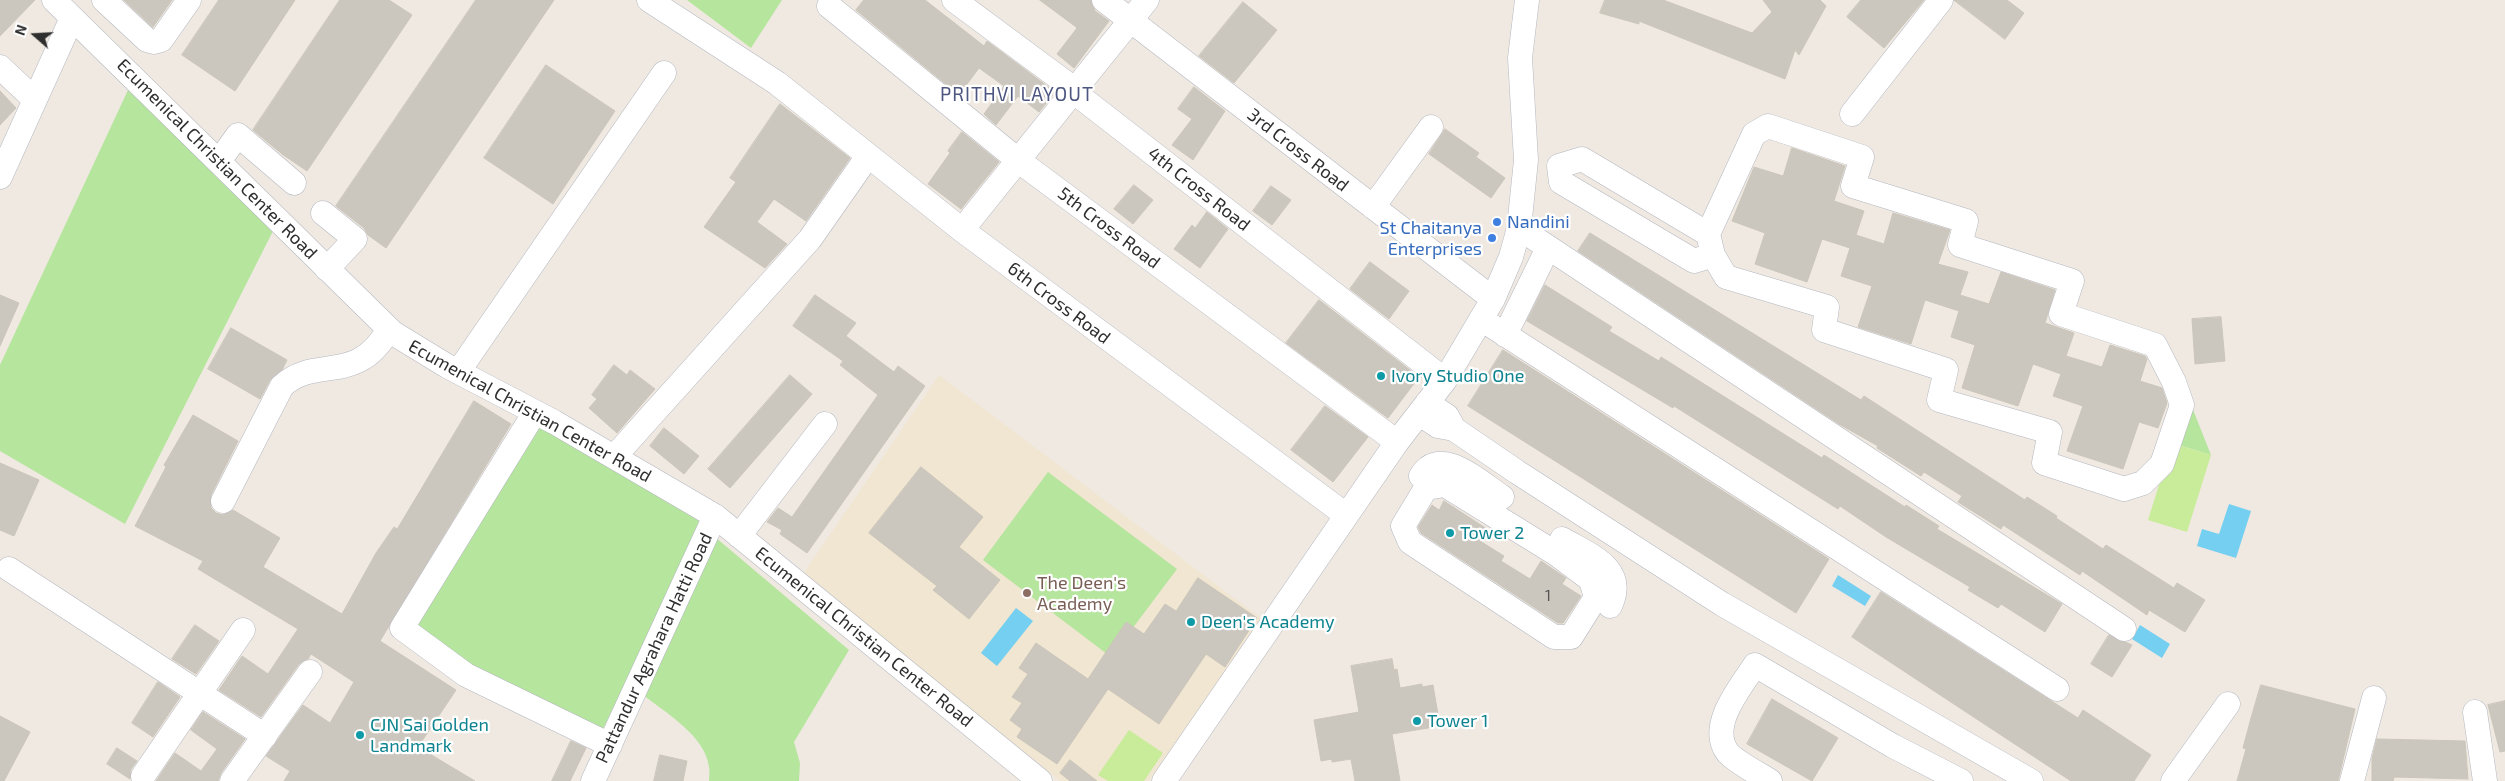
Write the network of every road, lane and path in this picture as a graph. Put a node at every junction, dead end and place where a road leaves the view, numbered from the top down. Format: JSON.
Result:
{"nodes":[{"id":1,"x":54,"y":0,"type":"edge"},
{"id":2,"x":104,"y":0,"type":"edge"},
{"id":3,"x":189,"y":0,"type":"edge"},
{"id":4,"x":649,"y":0,"type":"edge"},
{"id":5,"x":954,"y":0,"type":"edge"},
{"id":6,"x":1104,"y":0,"type":"edge"},
{"id":7,"x":1147,"y":0,"type":"edge"},
{"id":8,"x":1527,"y":0,"type":"edge"},
{"id":9,"x":1941,"y":0,"type":"edge"},
{"id":10,"x":829,"y":6,"type":"dead end"},
{"id":11,"x":72,"y":18,"type":"junction"},
{"id":12,"x":1130,"y":20,"type":"junction"},
{"id":13,"x":0,"y":67,"type":"edge"},
{"id":14,"x":664,"y":73,"type":"dead end"},
{"id":15,"x":1074,"y":92,"type":"junction"},
{"id":16,"x":34,"y":100,"type":"junction"},
{"id":17,"x":1852,"y":114,"type":"dead end"},
{"id":18,"x":1431,"y":126,"type":"dead end"},
{"id":19,"x":868,"y":156,"type":"junction"},
{"id":20,"x":1526,"y":160,"type":"junction"},
{"id":21,"x":219,"y":161,"type":"junction"},
{"id":22,"x":1019,"y":161,"type":"junction"},
{"id":23,"x":0,"y":177,"type":"edge"},
{"id":24,"x":294,"y":184,"type":"dead end"},
{"id":25,"x":1373,"y":207,"type":"junction"},
{"id":26,"x":323,"y":213,"type":"dead end"},
{"id":27,"x":1519,"y":228,"type":"junction"},
{"id":28,"x":962,"y":230,"type":"junction"},
{"id":29,"x":1711,"y":245,"type":"junction"},
{"id":30,"x":1548,"y":248,"type":"junction"},
{"id":31,"x":327,"y":269,"type":"junction"},
{"id":32,"x":1493,"y":299,"type":"junction"},
{"id":33,"x":1481,"y":319,"type":"junction"},
{"id":34,"x":389,"y":329,"type":"junction"},
{"id":35,"x":1505,"y":335,"type":"junction"},
{"id":36,"x":458,"y":372,"type":"junction"},
{"id":37,"x":1445,"y":380,"type":"junction"},
{"id":38,"x":1424,"y":409,"type":"junction"},
{"id":39,"x":535,"y":412,"type":"junction"},
{"id":40,"x":825,"y":424,"type":"dead end"},
{"id":41,"x":1397,"y":442,"type":"junction"},
{"id":42,"x":614,"y":457,"type":"junction"},
{"id":43,"x":1517,"y":472,"type":"junction"},
{"id":44,"x":1421,"y":476,"type":"dead end"},
{"id":45,"x":223,"y":501,"type":"dead end"},
{"id":46,"x":1496,"y":505,"type":"junction"},
{"id":47,"x":1579,"y":512,"type":"junction"},
{"id":48,"x":1346,"y":515,"type":"junction"},
{"id":49,"x":715,"y":516,"type":"junction"},
{"id":50,"x":739,"y":536,"type":"junction"},
{"id":51,"x":1559,"y":546,"type":"junction"},
{"id":52,"x":3,"y":574,"type":"edge"},
{"id":53,"x":1610,"y":606,"type":"dead end"},
{"id":54,"x":2124,"y":629,"type":"dead end"},
{"id":55,"x":243,"y":630,"type":"dead end"},
{"id":56,"x":1755,"y":665,"type":"junction"},
{"id":57,"x":310,"y":672,"type":"dead end"},
{"id":58,"x":2057,"y":689,"type":"dead end"},
{"id":59,"x":200,"y":692,"type":"junction"},
{"id":60,"x":1878,"y":694,"type":"junction"},
{"id":61,"x":2374,"y":698,"type":"dead end"},
{"id":62,"x":1724,"y":699,"type":"dead end"},
{"id":63,"x":2228,"y":704,"type":"dead end"},
{"id":64,"x":1912,"y":712,"type":"junction"},
{"id":65,"x":2475,"y":712,"type":"dead end"},
{"id":66,"x":1863,"y":727,"type":"junction"},
{"id":67,"x":265,"y":736,"type":"junction"},
{"id":68,"x":610,"y":745,"type":"junction"},
{"id":69,"x":1893,"y":746,"type":"junction"},
{"id":70,"x":143,"y":776,"type":"dead end"},
{"id":71,"x":232,"y":781,"type":"edge"},
{"id":72,"x":593,"y":781,"type":"edge"},
{"id":73,"x":1040,"y":781,"type":"edge"},
{"id":74,"x":1164,"y":781,"type":"edge"},
{"id":75,"x":1770,"y":781,"type":"edge"},
{"id":76,"x":1961,"y":781,"type":"edge"},
{"id":77,"x":2031,"y":781,"type":"edge"},
{"id":78,"x":2174,"y":781,"type":"edge"},
{"id":79,"x":2352,"y":781,"type":"edge"},
{"id":80,"x":2486,"y":781,"type":"edge"}],
"edges":[{"from":1,"to":11,"type":"street","name":"Ecumenical Christian Center Road"},
{"from":2,"to":3,"type":"street"},
{"from":4,"to":19,"type":"street","name":"6th Cross Road"},
{"from":5,"to":15,"type":"street","name":"4th Cross Road"},
{"from":6,"to":12,"type":"street","name":"3rd Cross Road"},
{"from":7,"to":12,"type":"street"},
{"from":8,"to":20,"type":"street"},
{"from":9,"to":17,"type":"street"},
{"from":10,"to":22,"type":"street","name":"5th Cross Road"},
{"from":11,"to":16,"type":"street"},
{"from":11,"to":21,"type":"street","name":"Ecumenical Christian Center Road"},
{"from":12,"to":15,"type":"street"},
{"from":12,"to":25,"type":"street","name":"3rd Cross Road"},
{"from":13,"to":16,"type":"street"},
{"from":14,"to":36,"type":"street"},
{"from":15,"to":22,"type":"street"},
{"from":15,"to":37,"type":"street","name":"4th Cross Road"},
{"from":16,"to":23,"type":"street"},
{"from":18,"to":25,"type":"street"},
{"from":19,"to":28,"type":"street","name":"6th Cross Road"},
{"from":19,"to":42,"type":"street"},
{"from":20,"to":27,"type":"street"},
{"from":20,"to":29,"type":"street"},
{"from":21,"to":24,"type":"street"},
{"from":21,"to":31,"type":"street","name":"Ecumenical Christian Center Road"},
{"from":22,"to":28,"type":"street"},
{"from":22,"to":41,"type":"street","name":"5th Cross Road"},
{"from":25,"to":32,"type":"street","name":"3rd Cross Road"},
{"from":26,"to":31,"type":"street"},
{"from":27,"to":30,"type":"street"},
{"from":27,"to":32,"type":"street"},
{"from":28,"to":48,"type":"street","name":"6th Cross Road"},
{"from":29,"to":29,"type":"street"},
{"from":30,"to":35,"type":"street"},
{"from":30,"to":54,"type":"street"},
{"from":31,"to":34,"type":"street","name":"Ecumenical Christian Center Road"},
{"from":32,"to":33,"type":"street"},
{"from":33,"to":35,"type":"street"},
{"from":33,"to":37,"type":"street"},
{"from":34,"to":36,"type":"street","name":"Ecumenical Christian Center Road"},
{"from":34,"to":45,"type":"street"},
{"from":35,"to":58,"type":"street"},
{"from":36,"to":39,"type":"street","name":"Ecumenical Christian Center Road"},
{"from":37,"to":38,"type":"street"},
{"from":38,"to":41,"type":"street"},
{"from":38,"to":43,"type":"street"},
{"from":39,"to":42,"type":"street","name":"Ecumenical Christian Center Road"},
{"from":39,"to":68,"type":"street"},
{"from":40,"to":50,"type":"street"},
{"from":41,"to":48,"type":"street"},
{"from":42,"to":49,"type":"street","name":"Ecumenical Christian Center Road"},
{"from":43,"to":46,"type":"street"},
{"from":43,"to":47,"type":"street"},
{"from":44,"to":46,"type":"street"},
{"from":46,"to":51,"type":"street"},
{"from":46,"to":51,"type":"street"},
{"from":47,"to":51,"type":"street"},
{"from":47,"to":60,"type":"street"},
{"from":48,"to":74,"type":"street"},
{"from":49,"to":50,"type":"street","name":"Ecumenical Christian Center Road"},
{"from":49,"to":68,"type":"street","name":"Pattandur Agrahara Hatti Road"},
{"from":50,"to":73,"type":"street","name":"Ecumenical Christian Center Road"},
{"from":51,"to":53,"type":"street"},
{"from":52,"to":59,"type":"street"},
{"from":55,"to":59,"type":"street"},
{"from":56,"to":62,"type":"street"},
{"from":56,"to":66,"type":"street"},
{"from":56,"to":75,"type":"street"},
{"from":57,"to":67,"type":"street"},
{"from":59,"to":67,"type":"street"},
{"from":59,"to":70,"type":"street"},
{"from":60,"to":64,"type":"street"},
{"from":60,"to":66,"type":"street"},
{"from":61,"to":79,"type":"street"},
{"from":63,"to":78,"type":"street"},
{"from":64,"to":69,"type":"street"},
{"from":64,"to":77,"type":"street"},
{"from":65,"to":80,"type":"street"},
{"from":66,"to":69,"type":"street"},
{"from":67,"to":71,"type":"street"},
{"from":68,"to":72,"type":"street","name":"Pattandur Agrahara Hatti Road"},
{"from":69,"to":76,"type":"street"}]}
